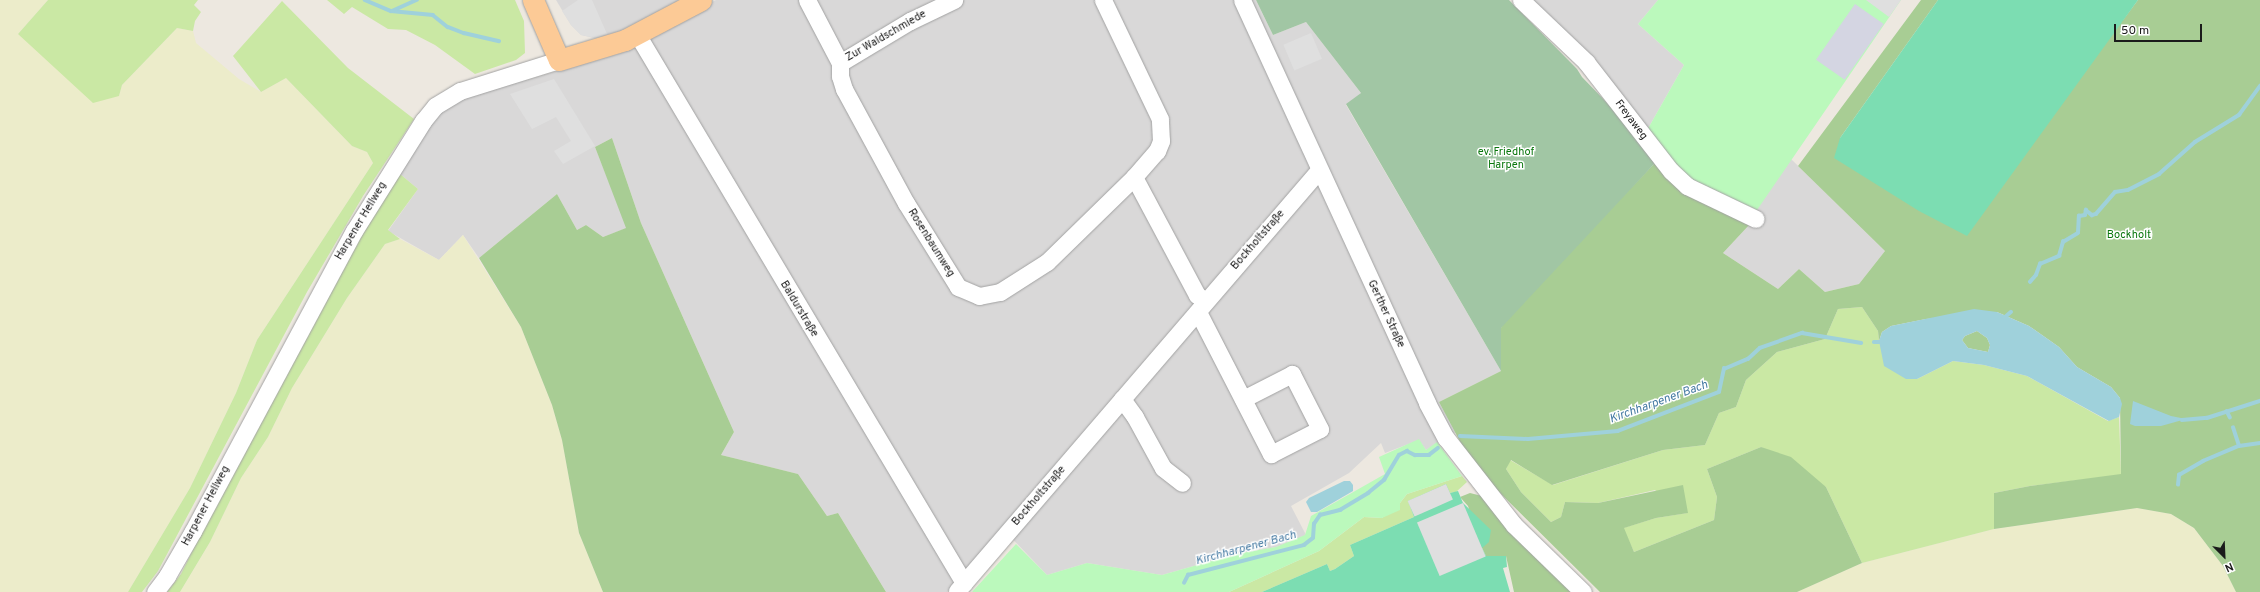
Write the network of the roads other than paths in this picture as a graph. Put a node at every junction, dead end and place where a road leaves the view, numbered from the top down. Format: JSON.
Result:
{"nodes":[{"id":1,"x":533,"y":0,"type":"edge"},
{"id":2,"x":700,"y":0,"type":"edge"},
{"id":3,"x":807,"y":0,"type":"edge"},
{"id":4,"x":954,"y":0,"type":"edge"},
{"id":5,"x":1103,"y":0,"type":"edge"},
{"id":6,"x":1242,"y":0,"type":"edge"},
{"id":7,"x":1521,"y":0,"type":"edge"},
{"id":8,"x":637,"y":34,"type":"junction"},
{"id":9,"x":559,"y":60,"type":"junction"},
{"id":10,"x":840,"y":63,"type":"junction"},
{"id":11,"x":1319,"y":170,"type":"junction"},
{"id":12,"x":1134,"y":176,"type":"junction"},
{"id":13,"x":1756,"y":219,"type":"dead end"},
{"id":14,"x":1202,"y":307,"type":"junction"},
{"id":15,"x":1122,"y":399,"type":"junction"},
{"id":16,"x":1243,"y":399,"type":"junction"},
{"id":17,"x":1182,"y":483,"type":"dead end"},
{"id":18,"x":960,"y":588,"type":"edge"},
{"id":19,"x":155,"y":592,"type":"edge"},
{"id":20,"x":1584,"y":592,"type":"edge"}],
"edges":[{"from":1,"to":9,"type":"main road"},
{"from":2,"to":8,"type":"main road","name":"Harpener Hellweg"},
{"from":3,"to":10,"type":"street","name":"Rosenbaumweg"},
{"from":4,"to":10,"type":"street","name":"Zur Waldschmiede"},
{"from":5,"to":12,"type":"street","name":"Rosenbaumweg"},
{"from":6,"to":11,"type":"street","name":"Gerther Straße"},
{"from":7,"to":13,"type":"street","name":"Freyaweg"},
{"from":8,"to":9,"type":"main road","name":"Harpener Hellweg"},
{"from":8,"to":18,"type":"street","name":"Baldurstraße"},
{"from":9,"to":19,"type":"street","name":"Harpener Hellweg"},
{"from":10,"to":12,"type":"street","name":"Rosenbaumweg"},
{"from":11,"to":14,"type":"street","name":"Bockholtstraße"},
{"from":11,"to":20,"type":"street","name":"Gerther Straße"},
{"from":12,"to":14,"type":"street"},
{"from":14,"to":15,"type":"street","name":"Bockholtstraße"},
{"from":14,"to":16,"type":"street"},
{"from":15,"to":17,"type":"street"},
{"from":15,"to":18,"type":"street","name":"Bockholtstraße"},
{"from":16,"to":16,"type":"street"}]}
